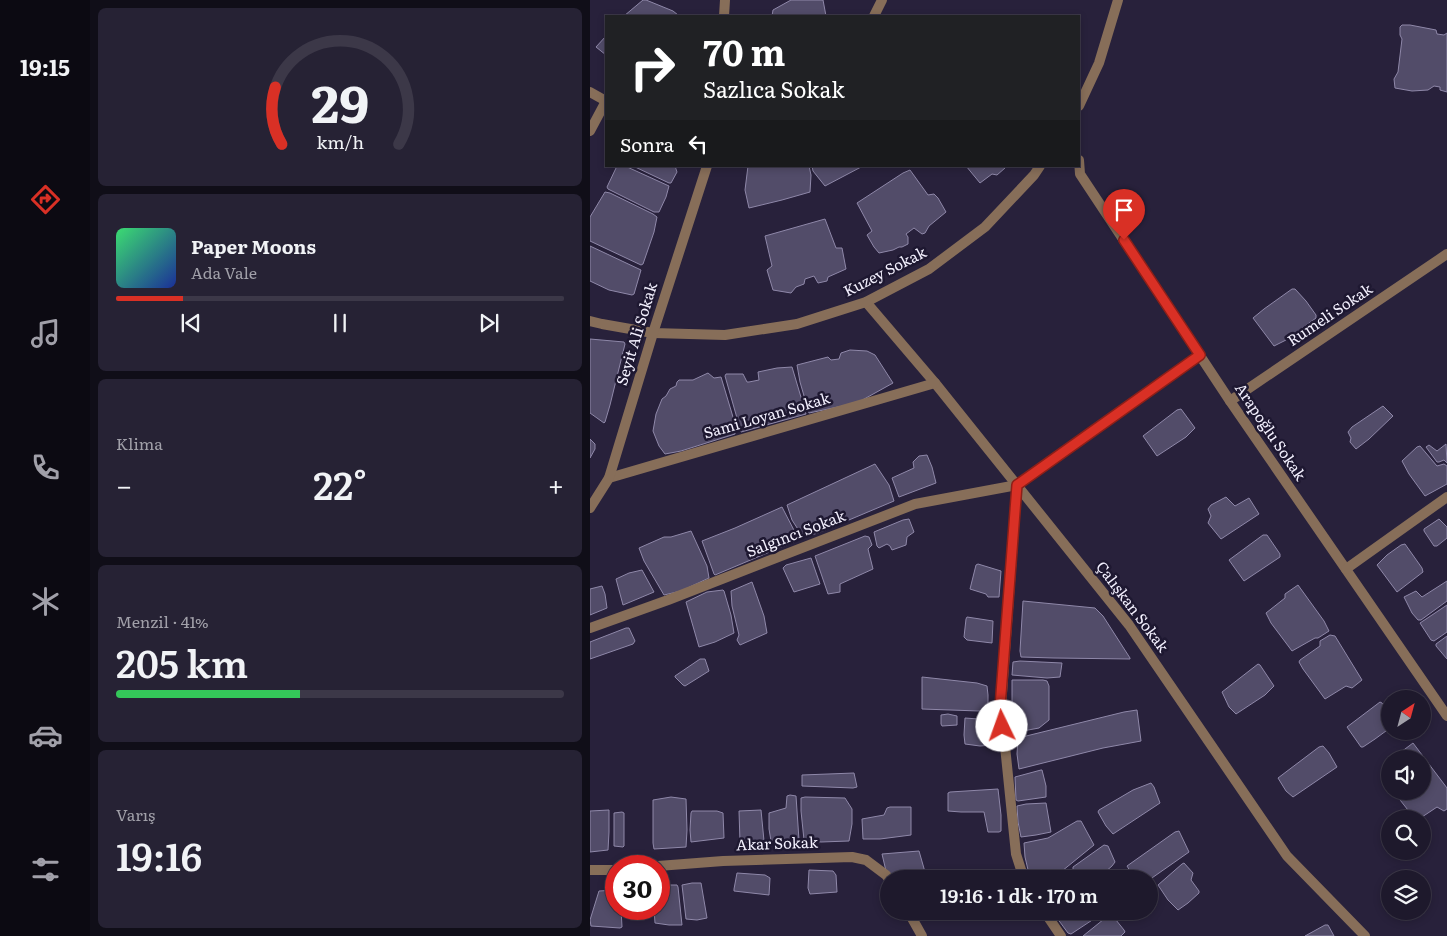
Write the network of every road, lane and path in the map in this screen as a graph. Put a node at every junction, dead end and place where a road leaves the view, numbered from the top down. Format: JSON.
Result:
{"nodes":[{"id":1,"x":725,"y":0,"type":"edge"},
{"id":2,"x":882,"y":0,"type":"edge"},
{"id":3,"x":1118,"y":0,"type":"edge"},
{"id":4,"x":724,"y":15,"type":"edge"},
{"id":5,"x":874,"y":15,"type":"edge"},
{"id":6,"x":590,"y":92,"type":"edge"},
{"id":7,"x":605,"y":100,"type":"edge"},
{"id":8,"x":605,"y":103,"type":"edge"},
{"id":9,"x":1080,"y":104,"type":"edge"},
{"id":10,"x":590,"y":131,"type":"edge"},
{"id":11,"x":707,"y":167,"type":"edge"},
{"id":12,"x":1039,"y":167,"type":"edge"},
{"id":13,"x":1080,"y":167,"type":"edge"},
{"id":14,"x":1447,"y":254,"type":"edge"},
{"id":15,"x":866,"y":302,"type":"junction"},
{"id":16,"x":590,"y":321,"type":"edge"},
{"id":17,"x":653,"y":333,"type":"junction"},
{"id":18,"x":1200,"y":355,"type":"junction"},
{"id":19,"x":935,"y":383,"type":"junction"},
{"id":20,"x":1230,"y":401,"type":"junction"},
{"id":21,"x":609,"y":478,"type":"junction"},
{"id":22,"x":1017,"y":485,"type":"junction"},
{"id":23,"x":1447,"y":497,"type":"edge"},
{"id":24,"x":590,"y":508,"type":"edge"},
{"id":25,"x":1346,"y":569,"type":"junction"},
{"id":26,"x":590,"y":628,"type":"edge"},
{"id":27,"x":1447,"y":716,"type":"edge"},
{"id":28,"x":670,"y":865,"type":"edge"},
{"id":29,"x":590,"y":870,"type":"edge"},
{"id":30,"x":605,"y":870,"type":"edge"},
{"id":31,"x":880,"y":870,"type":"edge"},
{"id":32,"x":1021,"y":870,"type":"edge"},
{"id":33,"x":913,"y":920,"type":"edge"},
{"id":34,"x":1050,"y":920,"type":"edge"},
{"id":35,"x":922,"y":936,"type":"edge"},
{"id":36,"x":1061,"y":936,"type":"edge"},
{"id":37,"x":1365,"y":936,"type":"edge"}],
"edges":[{"from":1,"to":4,"type":"street"},
{"from":2,"to":5,"type":"street"},
{"from":3,"to":9,"type":"street"},
{"from":6,"to":7,"type":"street"},
{"from":8,"to":10,"type":"street"},
{"from":11,"to":17,"type":"street","name":"Seyit Ali Sokak"},
{"from":12,"to":15,"type":"street","name":"Kuzey Sokak"},
{"from":13,"to":18,"type":"street","name":"Arapoğlu Sokak"},
{"from":14,"to":20,"type":"street","name":"Rumeli Sokak"},
{"from":15,"to":17,"type":"street","name":"Kuzey Sokak"},
{"from":15,"to":19,"type":"street","name":"Çalışkan Sokak"},
{"from":16,"to":17,"type":"street","name":"Kuzey Sokak"},
{"from":17,"to":21,"type":"street","name":"Seyit Ali Sokak"},
{"from":18,"to":20,"type":"street","name":"Arapoğlu Sokak"},
{"from":18,"to":22,"type":"street"},
{"from":19,"to":21,"type":"street","name":"Sami Loyan Sokak"},
{"from":19,"to":22,"type":"street","name":"Çalışkan Sokak"},
{"from":20,"to":25,"type":"street","name":"Arapoğlu Sokak"},
{"from":21,"to":24,"type":"street","name":"Seyit Ali Sokak"},
{"from":22,"to":26,"type":"street","name":"Salgıncı Sokak"},
{"from":22,"to":32,"type":"street"},
{"from":22,"to":37,"type":"street","name":"Çalışkan Sokak"},
{"from":23,"to":25,"type":"street"},
{"from":25,"to":27,"type":"street","name":"Arapoğlu Sokak"},
{"from":28,"to":31,"type":"street","name":"Akar Sokak"},
{"from":29,"to":30,"type":"street"},
{"from":33,"to":35,"type":"street"},
{"from":34,"to":36,"type":"street"}]}
